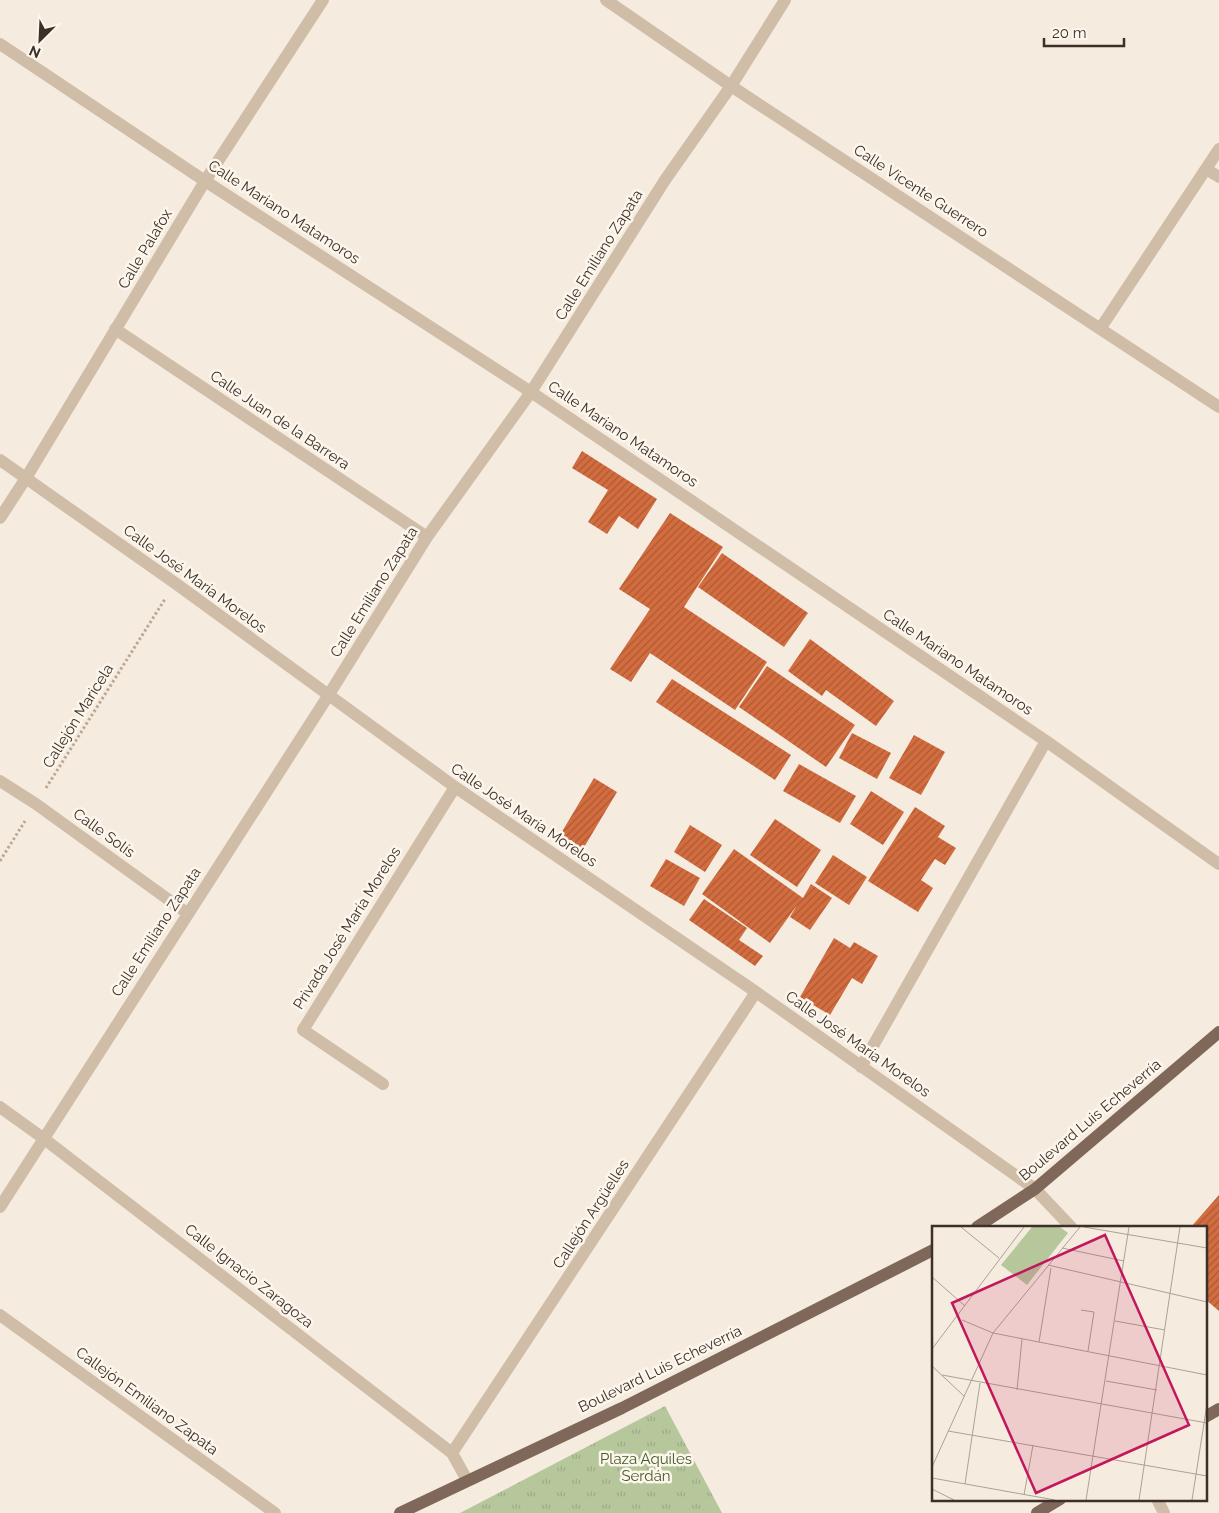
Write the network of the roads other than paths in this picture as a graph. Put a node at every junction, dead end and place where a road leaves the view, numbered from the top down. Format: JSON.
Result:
{"nodes":[{"id":1,"x":323,"y":0,"type":"edge"},
{"id":2,"x":606,"y":0,"type":"edge"},
{"id":3,"x":785,"y":0,"type":"edge"},
{"id":4,"x":0,"y":44,"type":"edge"},
{"id":5,"x":731,"y":86,"type":"junction"},
{"id":6,"x":1219,"y":150,"type":"edge"},
{"id":7,"x":1206,"y":169,"type":"junction"},
{"id":8,"x":1219,"y":177,"type":"edge"},
{"id":9,"x":205,"y":181,"type":"junction"},
{"id":10,"x":1100,"y":328,"type":"junction"},
{"id":11,"x":115,"y":329,"type":"junction"},
{"id":12,"x":531,"y":392,"type":"junction"},
{"id":13,"x":1219,"y":407,"type":"edge"},
{"id":14,"x":0,"y":460,"type":"edge"},
{"id":15,"x":26,"y":478,"type":"junction"},
{"id":16,"x":0,"y":518,"type":"edge"},
{"id":17,"x":427,"y":537,"type":"junction"},
{"id":18,"x":328,"y":696,"type":"junction"},
{"id":19,"x":1046,"y":741,"type":"junction"},
{"id":20,"x":0,"y":781,"type":"edge"},
{"id":21,"x":455,"y":787,"type":"junction"},
{"id":22,"x":1219,"y":864,"type":"edge"},
{"id":23,"x":188,"y":913,"type":"junction"},
{"id":24,"x":756,"y":992,"type":"junction"},
{"id":25,"x":1219,"y":1032,"type":"edge"},
{"id":26,"x":861,"y":1067,"type":"junction"},
{"id":27,"x":383,"y":1084,"type":"dead end"},
{"id":28,"x":0,"y":1107,"type":"edge"},
{"id":29,"x":43,"y":1138,"type":"junction"},
{"id":30,"x":1035,"y":1189,"type":"junction"},
{"id":31,"x":0,"y":1207,"type":"edge"},
{"id":32,"x":979,"y":1226,"type":"edge"},
{"id":33,"x":1070,"y":1226,"type":"edge"},
{"id":34,"x":932,"y":1251,"type":"edge"},
{"id":35,"x":0,"y":1315,"type":"edge"},
{"id":36,"x":1219,"y":1409,"type":"edge"},
{"id":37,"x":1206,"y":1416,"type":"edge"},
{"id":38,"x":452,"y":1453,"type":"junction"},
{"id":39,"x":467,"y":1480,"type":"junction"},
{"id":40,"x":1058,"y":1500,"type":"edge"},
{"id":41,"x":1158,"y":1500,"type":"edge"},
{"id":42,"x":274,"y":1513,"type":"edge"},
{"id":43,"x":400,"y":1513,"type":"edge"},
{"id":44,"x":1037,"y":1513,"type":"edge"},
{"id":45,"x":1164,"y":1513,"type":"edge"}],
"edges":[{"from":1,"to":9,"type":"street","name":"Calle Palafox"},
{"from":2,"to":5,"type":"street","name":"Calle Vicente Guerrero"},
{"from":3,"to":5,"type":"street","name":"Calle Emiliano Zapata"},
{"from":4,"to":9,"type":"street","name":"Calle Mariano Matamoros"},
{"from":5,"to":10,"type":"street","name":"Calle Vicente Guerrero"},
{"from":5,"to":12,"type":"street","name":"Calle Emiliano Zapata"},
{"from":6,"to":7,"type":"street"},
{"from":7,"to":8,"type":"street"},
{"from":7,"to":10,"type":"street"},
{"from":9,"to":11,"type":"street","name":"Calle Palafox"},
{"from":9,"to":12,"type":"street","name":"Calle Mariano Matamoros"},
{"from":10,"to":13,"type":"street","name":"Calle Vicente Guerrero"},
{"from":11,"to":15,"type":"street","name":"Calle Palafox"},
{"from":11,"to":17,"type":"street","name":"Calle Juan de la Barrera"},
{"from":12,"to":17,"type":"street","name":"Calle Emiliano Zapata"},
{"from":12,"to":19,"type":"street","name":"Calle Mariano Matamoros"},
{"from":14,"to":15,"type":"street","name":"Calle José María Morelos"},
{"from":15,"to":16,"type":"street","name":"Calle Palafox"},
{"from":15,"to":18,"type":"street","name":"Calle José María Morelos"},
{"from":17,"to":18,"type":"street","name":"Calle Emiliano Zapata"},
{"from":18,"to":21,"type":"street","name":"Calle José María Morelos"},
{"from":18,"to":23,"type":"street","name":"Calle Emiliano Zapata"},
{"from":19,"to":22,"type":"street","name":"Calle Mariano Matamoros"},
{"from":19,"to":26,"type":"street"},
{"from":20,"to":23,"type":"street","name":"Calle Solís"},
{"from":21,"to":24,"type":"street","name":"Calle José María Morelos"},
{"from":21,"to":27,"type":"street","name":"Privada José María Morelos"},
{"from":23,"to":29,"type":"street","name":"Calle Emiliano Zapata"},
{"from":24,"to":26,"type":"street","name":"Calle José María Morelos"},
{"from":24,"to":38,"type":"street","name":"Callejón Argüelles"},
{"from":25,"to":30,"type":"main road","name":"Boulevard Luis Echeverría"},
{"from":26,"to":30,"type":"street","name":"Calle José María Morelos"},
{"from":28,"to":29,"type":"street","name":"Calle Ignacio Zaragoza"},
{"from":29,"to":31,"type":"street","name":"Calle Emiliano Zapata"},
{"from":29,"to":38,"type":"street","name":"Calle Ignacio Zaragoza"},
{"from":30,"to":32,"type":"main road","name":"Boulevard Luis Echeverría"},
{"from":30,"to":33,"type":"street","name":"Calle José María Morelos"},
{"from":34,"to":39,"type":"main road","name":"Boulevard Luis Echeverría"},
{"from":35,"to":42,"type":"street","name":"Callejón Emiliano Zapata"},
{"from":36,"to":37,"type":"main road"},
{"from":38,"to":39,"type":"street","name":"Calle Ignacio Zaragoza"},
{"from":39,"to":43,"type":"main road","name":"Boulevard Luis Echeverría"},
{"from":40,"to":44,"type":"main road"},
{"from":41,"to":45,"type":"street"}]}
